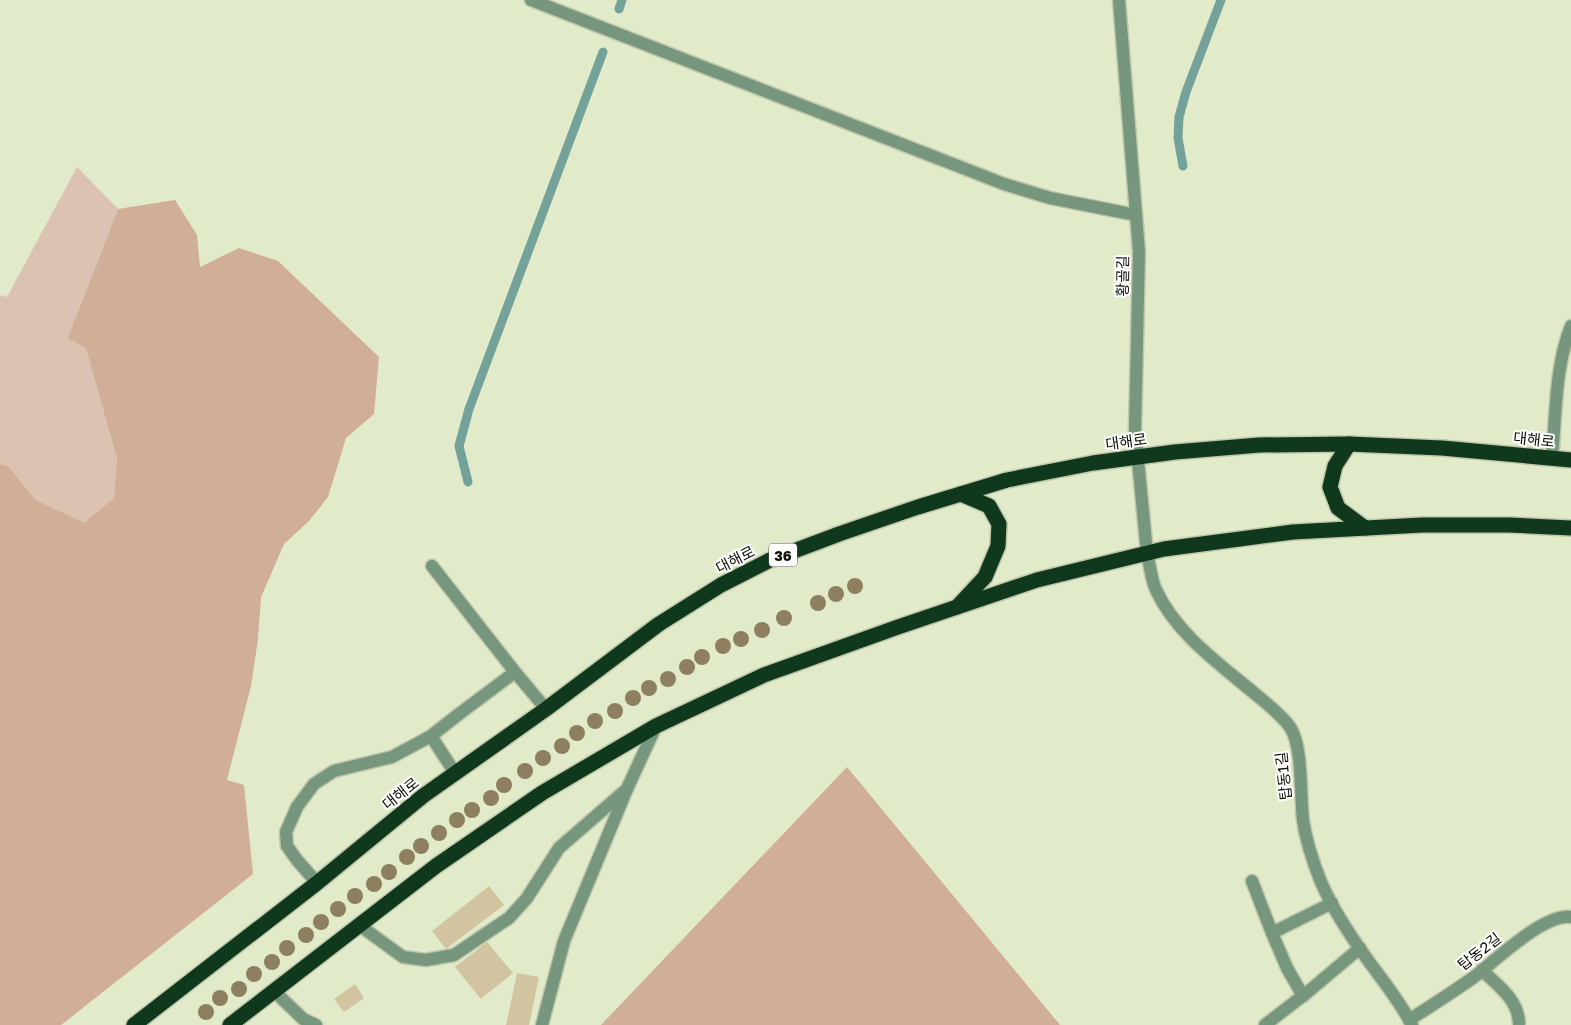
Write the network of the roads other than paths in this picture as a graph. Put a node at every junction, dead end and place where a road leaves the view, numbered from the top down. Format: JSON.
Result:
{"nodes":[{"id":1,"x":532,"y":0,"type":"edge"},
{"id":2,"x":1120,"y":0,"type":"edge"},
{"id":3,"x":1136,"y":215,"type":"junction"},
{"id":4,"x":1571,"y":326,"type":"edge"},
{"id":5,"x":1349,"y":444,"type":"junction"},
{"id":6,"x":1138,"y":457,"type":"junction"},
{"id":7,"x":1552,"y":458,"type":"junction"},
{"id":8,"x":1571,"y":460,"type":"edge"},
{"id":9,"x":961,"y":494,"type":"junction"},
{"id":10,"x":1365,"y":528,"type":"junction"},
{"id":11,"x":1571,"y":528,"type":"edge"},
{"id":12,"x":1147,"y":553,"type":"junction"},
{"id":13,"x":432,"y":566,"type":"dead end"},
{"id":14,"x":956,"y":608,"type":"junction"},
{"id":15,"x":515,"y":672,"type":"junction"},
{"id":16,"x":546,"y":709,"type":"junction"},
{"id":17,"x":656,"y":726,"type":"junction"},
{"id":18,"x":431,"y":736,"type":"junction"},
{"id":19,"x":455,"y":774,"type":"junction"},
{"id":20,"x":627,"y":789,"type":"junction"},
{"id":21,"x":1252,"y":881,"type":"dead end"},
{"id":22,"x":317,"y":883,"type":"junction"},
{"id":23,"x":1332,"y":903,"type":"junction"},
{"id":24,"x":1571,"y":917,"type":"edge"},
{"id":25,"x":359,"y":925,"type":"junction"},
{"id":26,"x":1272,"y":933,"type":"junction"},
{"id":27,"x":1360,"y":948,"type":"junction"},
{"id":28,"x":1482,"y":970,"type":"junction"},
{"id":29,"x":274,"y":991,"type":"junction"},
{"id":30,"x":1303,"y":996,"type":"junction"},
{"id":31,"x":1411,"y":1022,"type":"edge"},
{"id":32,"x":1519,"y":1023,"type":"dead end"},
{"id":33,"x":134,"y":1025,"type":"edge"},
{"id":34,"x":230,"y":1025,"type":"edge"},
{"id":35,"x":316,"y":1025,"type":"edge"},
{"id":36,"x":542,"y":1025,"type":"edge"},
{"id":37,"x":1265,"y":1025,"type":"edge"}],
"edges":[{"from":1,"to":3,"type":"street"},
{"from":2,"to":3,"type":"street","name":"황골길"},
{"from":3,"to":6,"type":"street","name":"황골길"},
{"from":4,"to":7,"type":"street"},
{"from":5,"to":6,"type":"highway","name":"대해로","number":"36"},
{"from":5,"to":7,"type":"highway","name":"대해로","number":"36"},
{"from":5,"to":10,"type":"highway"},
{"from":6,"to":9,"type":"highway","name":"대해로","number":"36"},
{"from":6,"to":12,"type":"street","name":"황골길"},
{"from":7,"to":8,"type":"highway","name":"대해로","number":"36"},
{"from":9,"to":14,"type":"highway"},
{"from":9,"to":16,"type":"highway","name":"대해로","number":"36"},
{"from":10,"to":11,"type":"highway"},
{"from":10,"to":12,"type":"highway"},
{"from":12,"to":14,"type":"highway"},
{"from":12,"to":23,"type":"street","name":"탑동1길"},
{"from":13,"to":15,"type":"street"},
{"from":14,"to":17,"type":"highway"},
{"from":15,"to":16,"type":"street"},
{"from":15,"to":18,"type":"street"},
{"from":16,"to":19,"type":"highway","name":"대해로","number":"36"},
{"from":17,"to":20,"type":"street"},
{"from":17,"to":25,"type":"highway"},
{"from":18,"to":19,"type":"street"},
{"from":18,"to":22,"type":"street"},
{"from":19,"to":22,"type":"highway","name":"대해로","number":"36"},
{"from":20,"to":25,"type":"street"},
{"from":20,"to":36,"type":"street"},
{"from":21,"to":26,"type":"street"},
{"from":22,"to":33,"type":"highway","name":"대해로","number":"36"},
{"from":23,"to":26,"type":"street"},
{"from":23,"to":27,"type":"street","name":"탑동1길"},
{"from":24,"to":28,"type":"street","name":"탑동2길"},
{"from":25,"to":29,"type":"highway"},
{"from":26,"to":30,"type":"street"},
{"from":27,"to":30,"type":"street"},
{"from":27,"to":31,"type":"street","name":"탑동1길"},
{"from":28,"to":31,"type":"street","name":"탑동2길"},
{"from":28,"to":32,"type":"street"},
{"from":29,"to":34,"type":"highway"},
{"from":29,"to":35,"type":"street"},
{"from":30,"to":37,"type":"street"}]}
